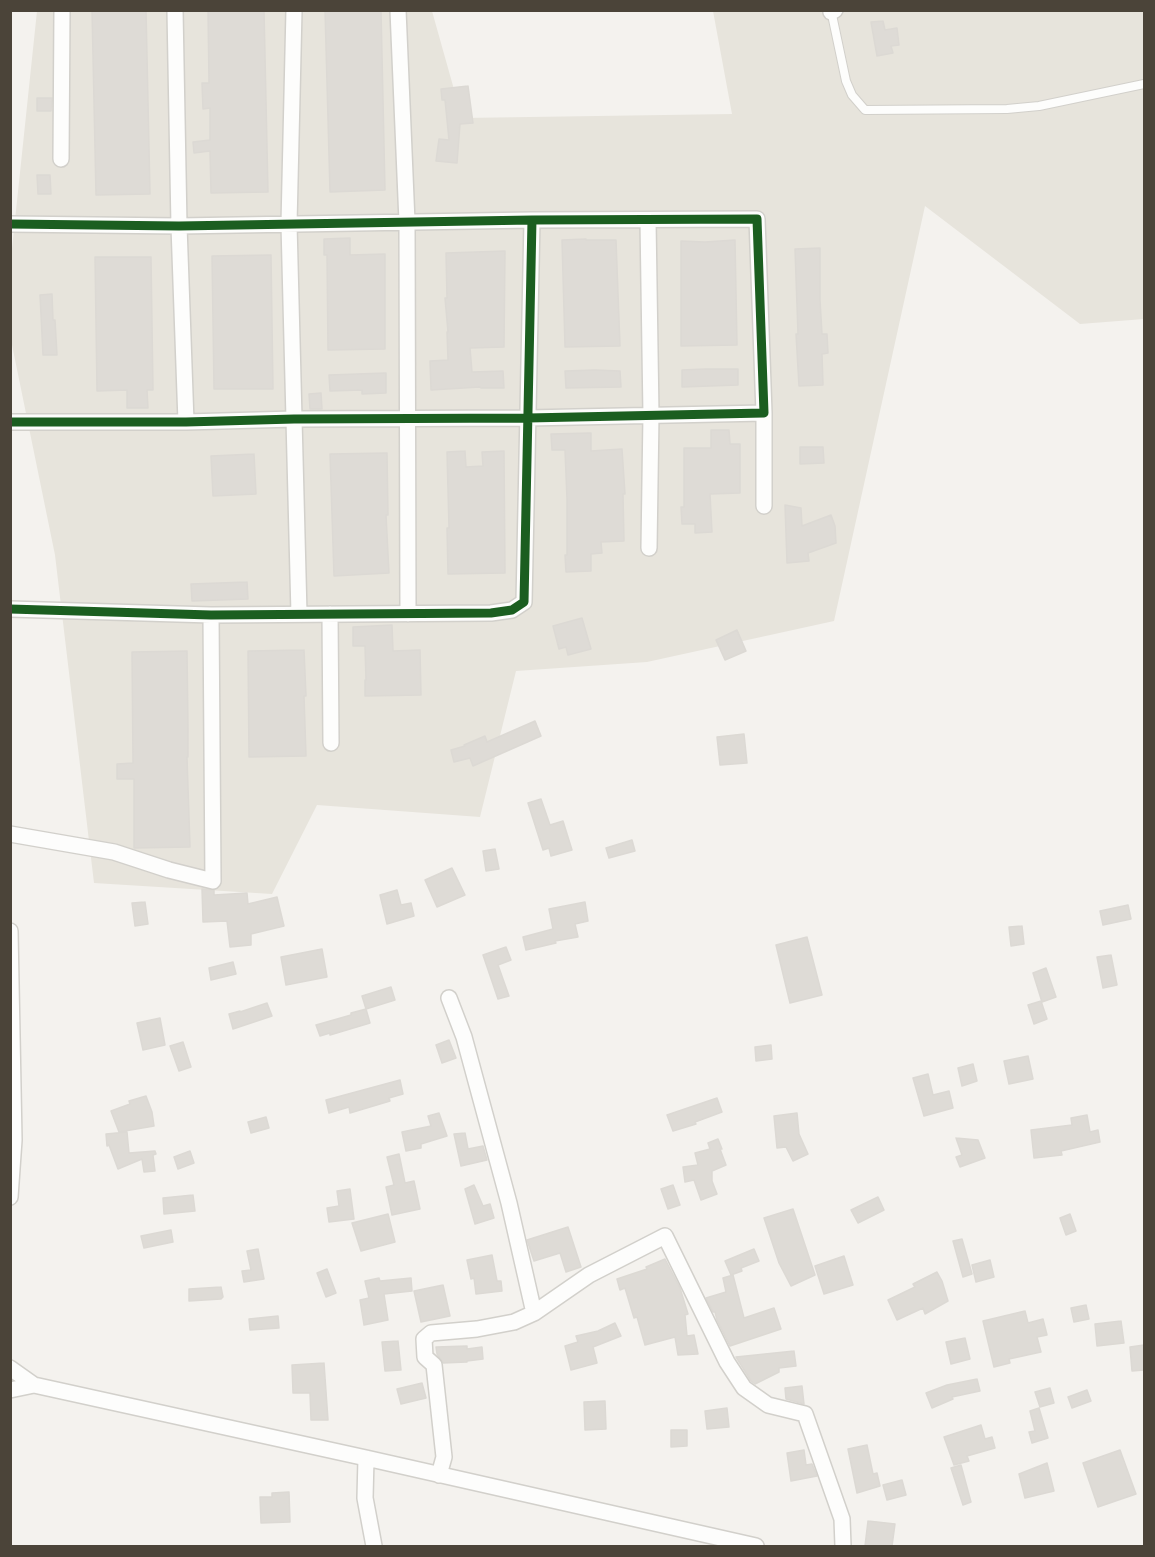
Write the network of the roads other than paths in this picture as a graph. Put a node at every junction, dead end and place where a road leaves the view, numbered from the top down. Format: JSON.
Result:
{"nodes":[{"id":1,"x":62,"y":10,"type":"edge"},
{"id":2,"x":175,"y":10,"type":"edge"},
{"id":3,"x":294,"y":10,"type":"edge"},
{"id":4,"x":398,"y":10,"type":"edge"},
{"id":5,"x":833,"y":11,"type":"edge"},
{"id":6,"x":1144,"y":84,"type":"edge"},
{"id":7,"x":61,"y":159,"type":"dead end"},
{"id":8,"x":532,"y":220,"type":"junction"},
{"id":9,"x":648,"y":220,"type":"junction"},
{"id":10,"x":407,"y":222,"type":"junction"},
{"id":11,"x":10,"y":224,"type":"edge"},
{"id":12,"x":289,"y":224,"type":"junction"},
{"id":13,"x":179,"y":226,"type":"junction"},
{"id":14,"x":764,"y":413,"type":"junction"},
{"id":15,"x":651,"y":415,"type":"junction"},
{"id":16,"x":528,"y":418,"type":"junction"},
{"id":17,"x":294,"y":419,"type":"junction"},
{"id":18,"x":407,"y":419,"type":"junction"},
{"id":19,"x":10,"y":422,"type":"edge"},
{"id":20,"x":186,"y":422,"type":"junction"},
{"id":21,"x":764,"y":506,"type":"dead end"},
{"id":22,"x":649,"y":548,"type":"dead end"},
{"id":23,"x":10,"y":609,"type":"edge"},
{"id":24,"x":299,"y":614,"type":"junction"},
{"id":25,"x":330,"y":614,"type":"junction"},
{"id":26,"x":408,"y":614,"type":"junction"},
{"id":27,"x":211,"y":615,"type":"junction"},
{"id":28,"x":330,"y":743,"type":"dead end"},
{"id":29,"x":10,"y":834,"type":"edge"},
{"id":30,"x":10,"y":931,"type":"edge"},
{"id":31,"x":449,"y":998,"type":"dead end"},
{"id":32,"x":10,"y":1197,"type":"edge"},
{"id":33,"x":534,"y":1313,"type":"junction"},
{"id":34,"x":10,"y":1368,"type":"edge"},
{"id":35,"x":34,"y":1385,"type":"junction"},
{"id":36,"x":10,"y":1390,"type":"edge"},
{"id":37,"x":366,"y":1458,"type":"junction"},
{"id":38,"x":439,"y":1475,"type":"junction"},
{"id":39,"x":374,"y":1546,"type":"edge"},
{"id":40,"x":756,"y":1546,"type":"edge"},
{"id":41,"x":843,"y":1546,"type":"edge"}],
"edges":[{"from":1,"to":7,"type":"street"},
{"from":2,"to":13,"type":"street"},
{"from":3,"to":12,"type":"street"},
{"from":4,"to":10,"type":"street"},
{"from":5,"to":6,"type":"lane"},
{"from":8,"to":9,"type":"street"},
{"from":8,"to":10,"type":"street"},
{"from":8,"to":16,"type":"street"},
{"from":9,"to":14,"type":"street"},
{"from":9,"to":15,"type":"street"},
{"from":10,"to":12,"type":"street"},
{"from":10,"to":18,"type":"street"},
{"from":11,"to":13,"type":"street"},
{"from":12,"to":13,"type":"street"},
{"from":12,"to":17,"type":"street"},
{"from":13,"to":20,"type":"street"},
{"from":14,"to":15,"type":"street"},
{"from":14,"to":21,"type":"street"},
{"from":15,"to":16,"type":"street"},
{"from":15,"to":22,"type":"street"},
{"from":16,"to":18,"type":"street"},
{"from":16,"to":26,"type":"street"},
{"from":17,"to":18,"type":"street"},
{"from":17,"to":20,"type":"street"},
{"from":17,"to":24,"type":"street"},
{"from":18,"to":26,"type":"street"},
{"from":19,"to":20,"type":"street"},
{"from":23,"to":27,"type":"street"},
{"from":24,"to":25,"type":"street"},
{"from":24,"to":27,"type":"street"},
{"from":25,"to":26,"type":"street"},
{"from":25,"to":28,"type":"street"},
{"from":27,"to":29,"type":"street"},
{"from":30,"to":32,"type":"street"},
{"from":31,"to":33,"type":"street"},
{"from":33,"to":38,"type":"street"},
{"from":33,"to":41,"type":"street"},
{"from":34,"to":35,"type":"street"},
{"from":35,"to":36,"type":"street"},
{"from":35,"to":37,"type":"street"},
{"from":37,"to":38,"type":"street"},
{"from":37,"to":39,"type":"street"},
{"from":38,"to":40,"type":"street"}]}
